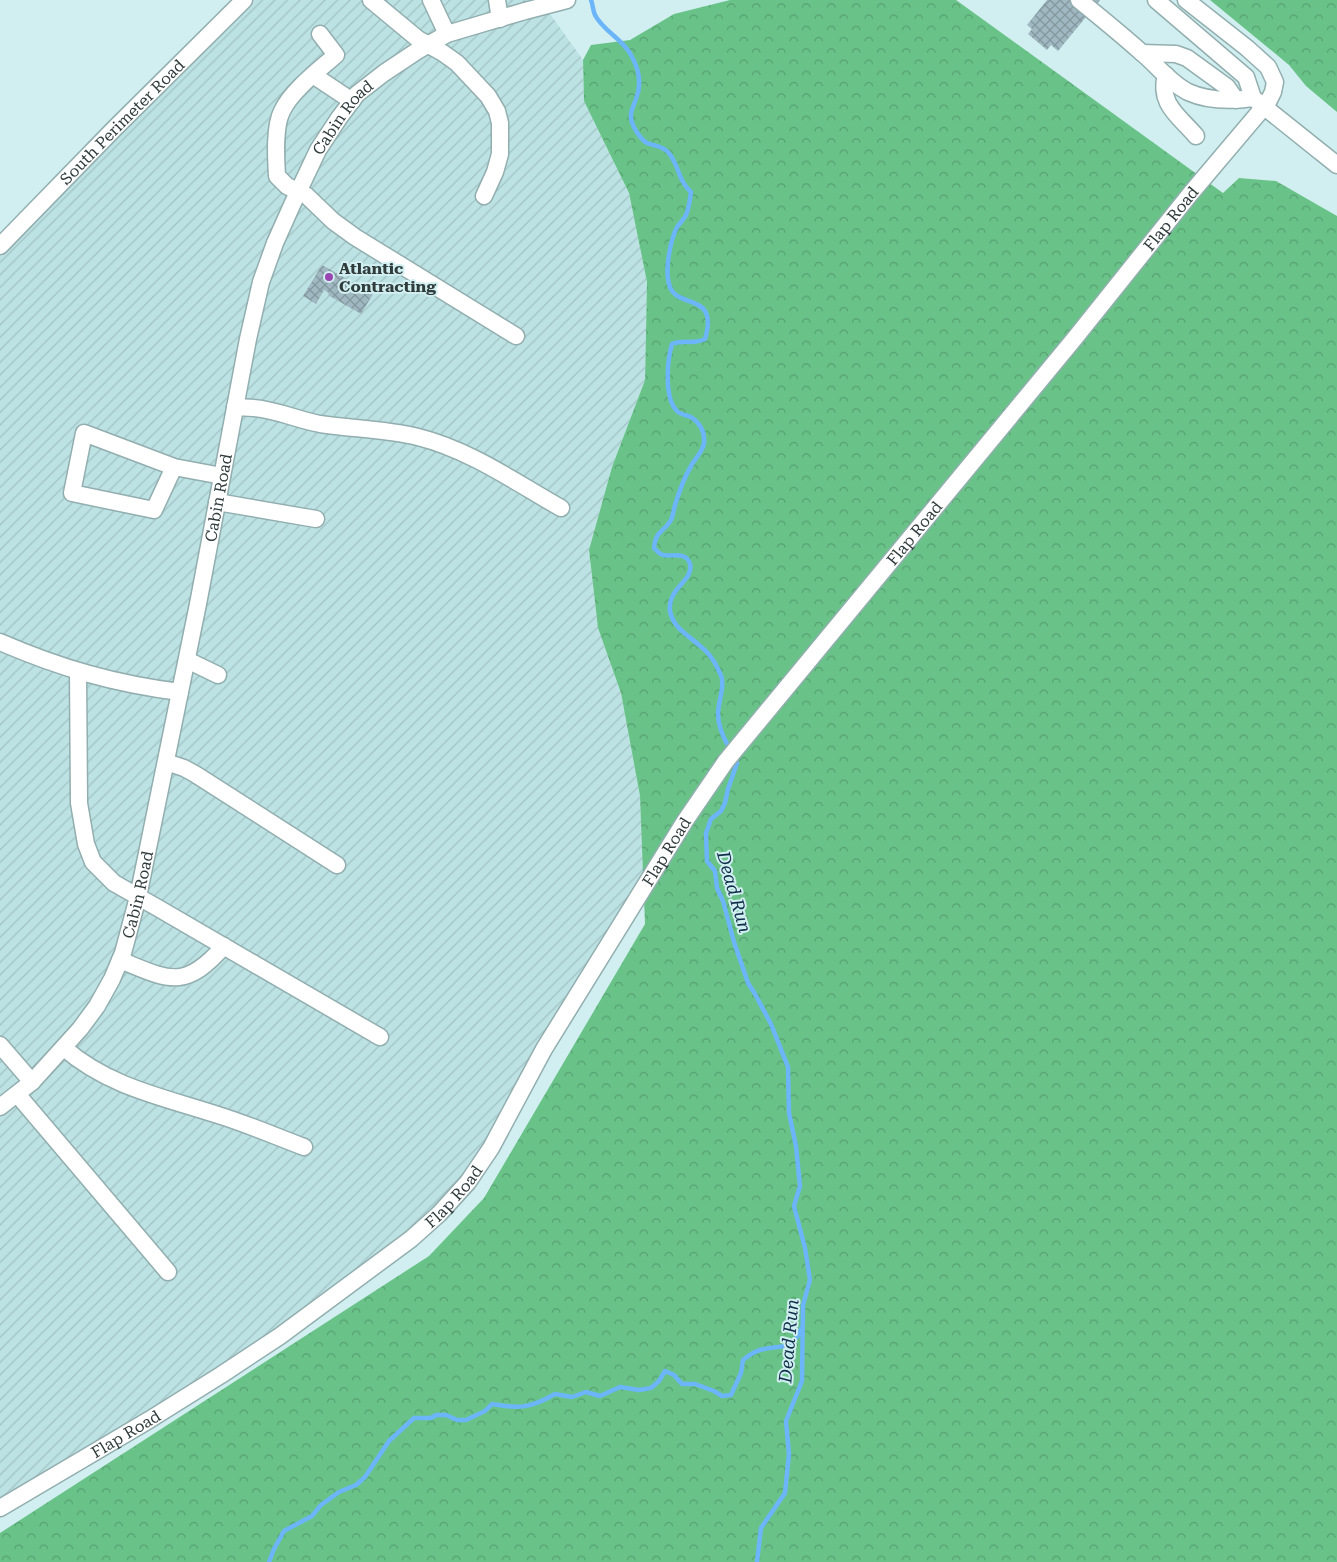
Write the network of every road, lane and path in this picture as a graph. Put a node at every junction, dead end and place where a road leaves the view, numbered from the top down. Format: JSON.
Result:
{"nodes":[{"id":1,"x":244,"y":0,"type":"edge"},
{"id":2,"x":371,"y":0,"type":"edge"},
{"id":3,"x":432,"y":0,"type":"edge"},
{"id":4,"x":497,"y":0,"type":"edge"},
{"id":5,"x":567,"y":0,"type":"edge"},
{"id":6,"x":1079,"y":0,"type":"edge"},
{"id":7,"x":1156,"y":0,"type":"edge"},
{"id":8,"x":1186,"y":0,"type":"edge"},
{"id":9,"x":500,"y":19,"type":"junction"},
{"id":10,"x":320,"y":34,"type":"dead end"},
{"id":11,"x":447,"y":34,"type":"junction"},
{"id":12,"x":428,"y":45,"type":"junction"},
{"id":13,"x":1142,"y":52,"type":"junction"},
{"id":14,"x":314,"y":75,"type":"junction"},
{"id":15,"x":1166,"y":75,"type":"junction"},
{"id":16,"x":1236,"y":100,"type":"junction"},
{"id":17,"x":352,"y":101,"type":"junction"},
{"id":18,"x":1259,"y":103,"type":"junction"},
{"id":19,"x":1196,"y":136,"type":"dead end"},
{"id":20,"x":1337,"y":165,"type":"edge"},
{"id":21,"x":299,"y":192,"type":"junction"},
{"id":22,"x":484,"y":196,"type":"dead end"},
{"id":23,"x":0,"y":246,"type":"edge"},
{"id":24,"x":516,"y":336,"type":"dead end"},
{"id":25,"x":235,"y":408,"type":"junction"},
{"id":26,"x":174,"y":467,"type":"junction"},
{"id":27,"x":222,"y":476,"type":"junction"},
{"id":28,"x":217,"y":502,"type":"junction"},
{"id":29,"x":560,"y":508,"type":"dead end"},
{"id":30,"x":316,"y":519,"type":"dead end"},
{"id":31,"x":0,"y":642,"type":"edge"},
{"id":32,"x":186,"y":660,"type":"junction"},
{"id":33,"x":78,"y":672,"type":"junction"},
{"id":34,"x":218,"y":675,"type":"dead end"},
{"id":35,"x":180,"y":692,"type":"junction"},
{"id":36,"x":166,"y":762,"type":"junction"},
{"id":37,"x":337,"y":865,"type":"dead end"},
{"id":38,"x":138,"y":897,"type":"junction"},
{"id":39,"x":224,"y":946,"type":"junction"},
{"id":40,"x":120,"y":960,"type":"junction"},
{"id":41,"x":380,"y":1037,"type":"dead end"},
{"id":42,"x":0,"y":1046,"type":"edge"},
{"id":43,"x":64,"y":1048,"type":"junction"},
{"id":44,"x":32,"y":1082,"type":"junction"},
{"id":45,"x":17,"y":1094,"type":"junction"},
{"id":46,"x":0,"y":1107,"type":"edge"},
{"id":47,"x":304,"y":1147,"type":"dead end"},
{"id":48,"x":168,"y":1272,"type":"dead end"},
{"id":49,"x":0,"y":1508,"type":"edge"}],
"edges":[{"from":1,"to":23,"type":"lane","name":"South Perimeter Road"},
{"from":2,"to":12,"type":"lane"},
{"from":3,"to":11,"type":"lane"},
{"from":4,"to":9,"type":"lane"},
{"from":5,"to":9,"type":"lane","name":"Cabin Road"},
{"from":6,"to":13,"type":"lane"},
{"from":7,"to":18,"type":"lane"},
{"from":8,"to":18,"type":"lane"},
{"from":9,"to":11,"type":"lane","name":"Cabin Road"},
{"from":10,"to":14,"type":"lane"},
{"from":11,"to":12,"type":"lane","name":"Cabin Road"},
{"from":12,"to":17,"type":"lane","name":"Cabin Road"},
{"from":12,"to":22,"type":"lane"},
{"from":13,"to":15,"type":"lane"},
{"from":13,"to":16,"type":"lane"},
{"from":14,"to":17,"type":"lane"},
{"from":14,"to":21,"type":"lane"},
{"from":15,"to":16,"type":"lane"},
{"from":15,"to":19,"type":"lane"},
{"from":16,"to":18,"type":"lane"},
{"from":17,"to":21,"type":"lane","name":"Cabin Road"},
{"from":18,"to":20,"type":"lane"},
{"from":18,"to":49,"type":"lane","name":"Flap Road"},
{"from":21,"to":24,"type":"lane"},
{"from":21,"to":25,"type":"lane","name":"Cabin Road"},
{"from":25,"to":27,"type":"lane","name":"Cabin Road"},
{"from":25,"to":29,"type":"lane"},
{"from":26,"to":26,"type":"lane"},
{"from":26,"to":27,"type":"lane"},
{"from":27,"to":28,"type":"lane","name":"Cabin Road"},
{"from":28,"to":30,"type":"lane"},
{"from":28,"to":32,"type":"lane","name":"Cabin Road"},
{"from":31,"to":33,"type":"lane"},
{"from":32,"to":34,"type":"lane"},
{"from":32,"to":35,"type":"lane","name":"Cabin Road"},
{"from":33,"to":35,"type":"lane"},
{"from":33,"to":38,"type":"lane"},
{"from":35,"to":36,"type":"lane","name":"Cabin Road"},
{"from":36,"to":37,"type":"lane"},
{"from":36,"to":38,"type":"lane","name":"Cabin Road"},
{"from":38,"to":39,"type":"lane"},
{"from":38,"to":40,"type":"lane","name":"Cabin Road"},
{"from":39,"to":40,"type":"lane"},
{"from":39,"to":41,"type":"lane"},
{"from":40,"to":43,"type":"lane","name":"Cabin Road"},
{"from":42,"to":44,"type":"lane"},
{"from":43,"to":44,"type":"lane","name":"Cabin Road"},
{"from":43,"to":47,"type":"lane"},
{"from":44,"to":45,"type":"lane","name":"Cabin Road"},
{"from":45,"to":46,"type":"lane","name":"Cabin Road"},
{"from":45,"to":48,"type":"lane"}]}
